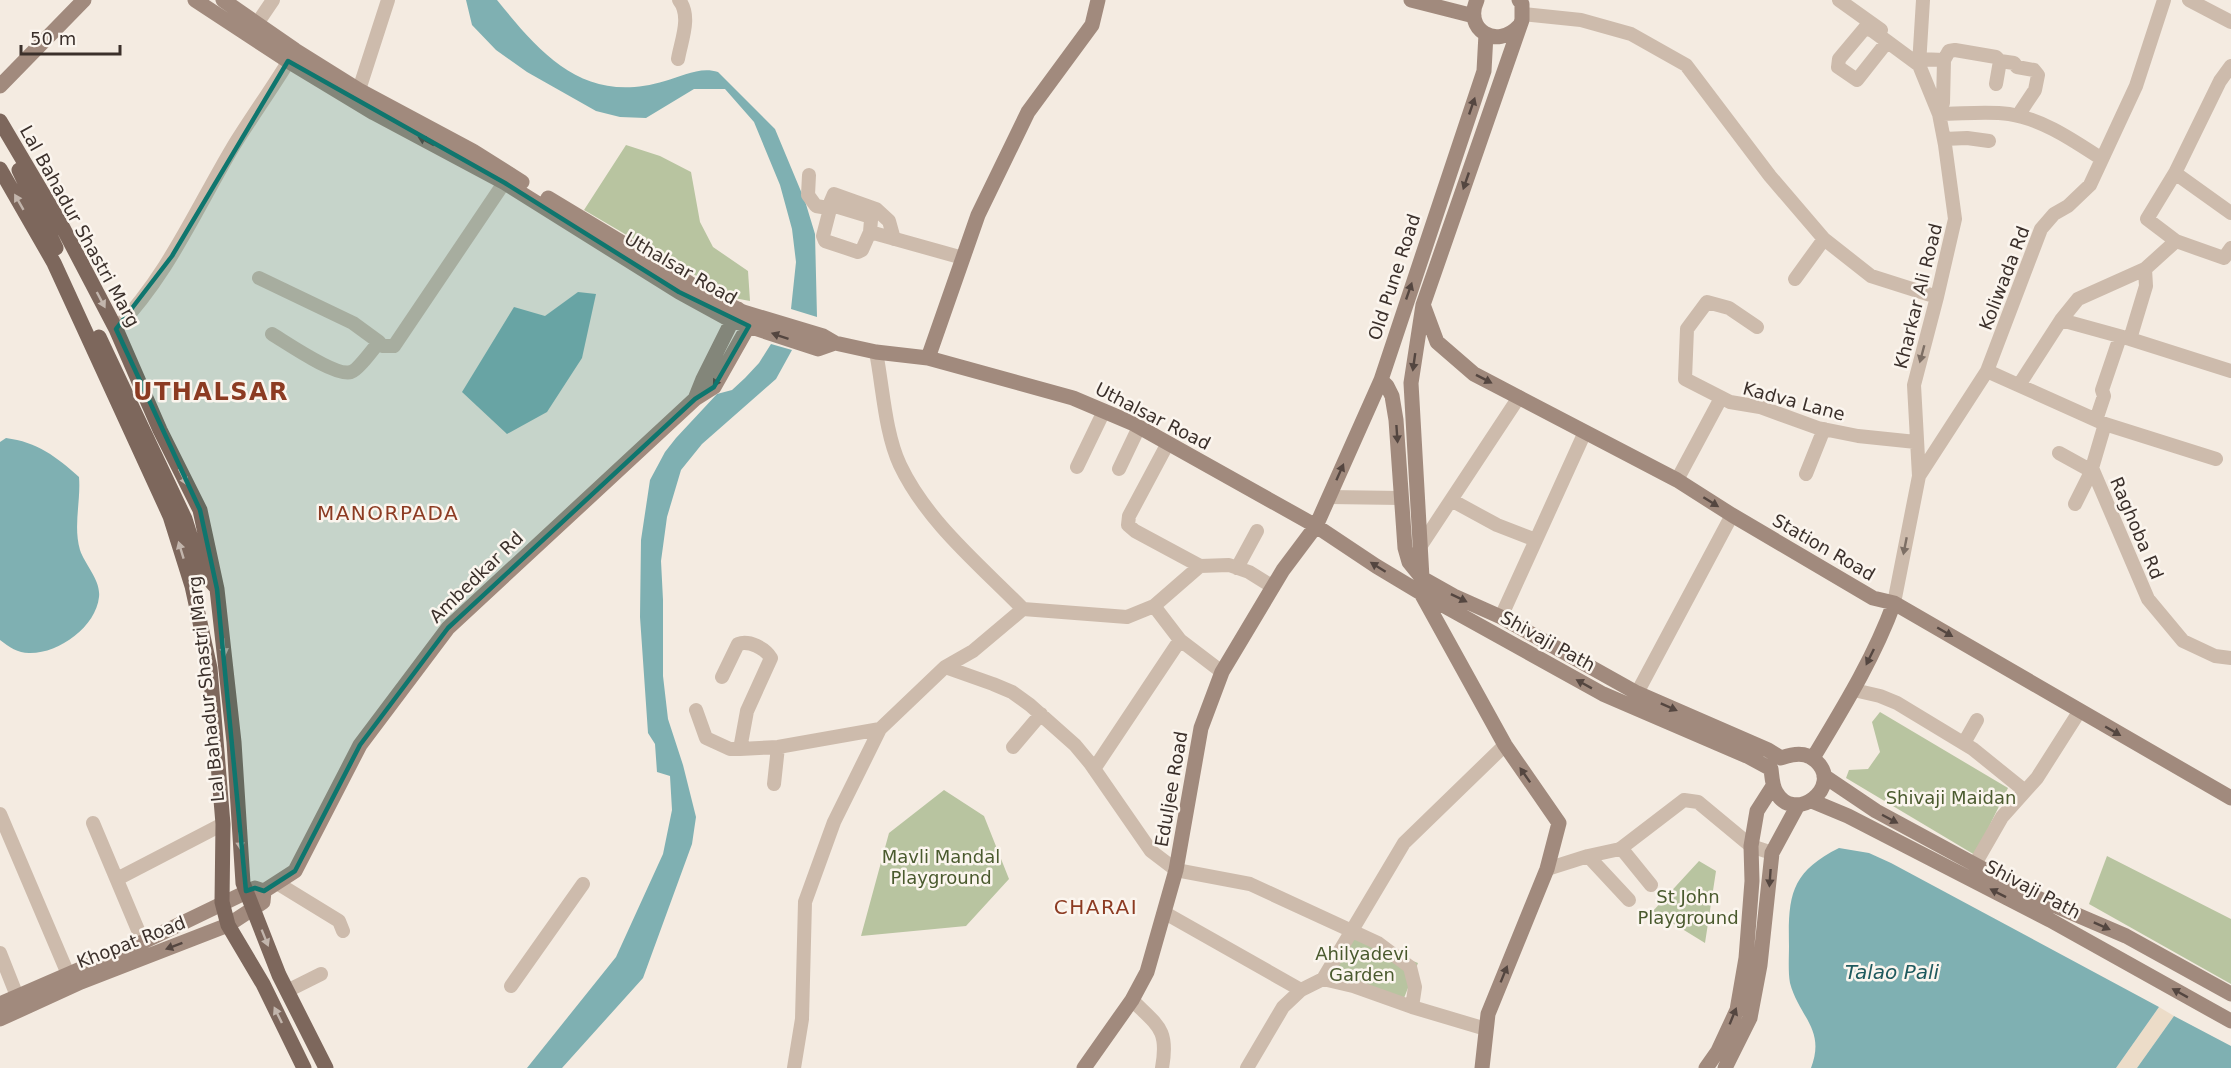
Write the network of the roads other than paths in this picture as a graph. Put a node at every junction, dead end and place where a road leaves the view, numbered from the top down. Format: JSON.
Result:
{"nodes":[{"id":1,"x":195,"y":0,"type":"edge"},
{"id":2,"x":223,"y":0,"type":"edge"},
{"id":3,"x":273,"y":0,"type":"edge"},
{"id":4,"x":388,"y":0,"type":"edge"},
{"id":5,"x":679,"y":0,"type":"edge"},
{"id":6,"x":1098,"y":0,"type":"edge"},
{"id":7,"x":1412,"y":0,"type":"edge"},
{"id":8,"x":1477,"y":0,"type":"edge"},
{"id":9,"x":1839,"y":0,"type":"edge"},
{"id":10,"x":1923,"y":0,"type":"edge"},
{"id":11,"x":2164,"y":0,"type":"edge"},
{"id":12,"x":2189,"y":0,"type":"edge"},
{"id":13,"x":78,"y":2,"type":"edge"},
{"id":14,"x":1521,"y":9,"type":"edge"},
{"id":15,"x":1474,"y":16,"type":"junction"},
{"id":16,"x":2231,"y":22,"type":"edge"},
{"id":17,"x":253,"y":30,"type":"junction"},
{"id":18,"x":1486,"y":34,"type":"junction"},
{"id":19,"x":1887,"y":42,"type":"dead end"},
{"id":20,"x":292,"y":56,"type":"junction"},
{"id":21,"x":678,"y":59,"type":"dead end"},
{"id":22,"x":1919,"y":59,"type":"junction"},
{"id":23,"x":1944,"y":60,"type":"junction"},
{"id":24,"x":2000,"y":61,"type":"junction"},
{"id":25,"x":2231,"y":66,"type":"edge"},
{"id":26,"x":1996,"y":84,"type":"dead end"},
{"id":27,"x":0,"y":86,"type":"edge"},
{"id":28,"x":357,"y":96,"type":"junction"},
{"id":29,"x":1941,"y":108,"type":"junction"},
{"id":30,"x":2021,"y":111,"type":"dead end"},
{"id":31,"x":0,"y":121,"type":"edge"},
{"id":32,"x":0,"y":136,"type":"edge"},
{"id":33,"x":1944,"y":139,"type":"junction"},
{"id":34,"x":1989,"y":141,"type":"dead end"},
{"id":35,"x":2102,"y":159,"type":"junction"},
{"id":36,"x":0,"y":169,"type":"edge"},
{"id":37,"x":2175,"y":173,"type":"junction"},
{"id":38,"x":809,"y":175,"type":"dead end"},
{"id":39,"x":508,"y":178,"type":"junction"},
{"id":40,"x":2231,"y":213,"type":"edge"},
{"id":41,"x":870,"y":232,"type":"dead end"},
{"id":42,"x":894,"y":239,"type":"junction"},
{"id":43,"x":1824,"y":239,"type":"junction"},
{"id":44,"x":2176,"y":241,"type":"junction"},
{"id":45,"x":2229,"y":257,"type":"edge"},
{"id":46,"x":963,"y":258,"type":"junction"},
{"id":47,"x":2145,"y":269,"type":"junction"},
{"id":48,"x":259,"y":278,"type":"dead end"},
{"id":49,"x":1795,"y":279,"type":"dead end"},
{"id":50,"x":1937,"y":297,"type":"junction"},
{"id":51,"x":1423,"y":305,"type":"junction"},
{"id":52,"x":735,"y":315,"type":"junction"},
{"id":53,"x":2061,"y":320,"type":"junction"},
{"id":54,"x":752,"y":321,"type":"junction"},
{"id":55,"x":1757,"y":327,"type":"dead end"},
{"id":56,"x":116,"y":329,"type":"junction"},
{"id":57,"x":272,"y":334,"type":"dead end"},
{"id":58,"x":2125,"y":338,"type":"junction"},
{"id":59,"x":379,"y":342,"type":"junction"},
{"id":60,"x":876,"y":352,"type":"junction"},
{"id":61,"x":928,"y":358,"type":"junction"},
{"id":62,"x":1988,"y":371,"type":"junction"},
{"id":63,"x":2231,"y":371,"type":"edge"},
{"id":64,"x":1381,"y":380,"type":"junction"},
{"id":65,"x":2019,"y":385,"type":"junction"},
{"id":66,"x":1519,"y":397,"type":"junction"},
{"id":67,"x":1721,"y":398,"type":"junction"},
{"id":68,"x":695,"y":399,"type":"junction"},
{"id":69,"x":1104,"y":411,"type":"junction"},
{"id":70,"x":2100,"y":422,"type":"junction"},
{"id":71,"x":1138,"y":427,"type":"junction"},
{"id":72,"x":1824,"y":429,"type":"junction"},
{"id":73,"x":1585,"y":432,"type":"junction"},
{"id":74,"x":1916,"y":442,"type":"junction"},
{"id":75,"x":1168,"y":443,"type":"junction"},
{"id":76,"x":2059,"y":453,"type":"dead end"},
{"id":77,"x":2216,"y":459,"type":"dead end"},
{"id":78,"x":1077,"y":467,"type":"dead end"},
{"id":79,"x":1119,"y":469,"type":"dead end"},
{"id":80,"x":2092,"y":470,"type":"junction"},
{"id":81,"x":1806,"y":474,"type":"dead end"},
{"id":82,"x":1919,"y":476,"type":"junction"},
{"id":83,"x":1677,"y":480,"type":"junction"},
{"id":84,"x":1329,"y":497,"type":"junction"},
{"id":85,"x":1401,"y":498,"type":"junction"},
{"id":86,"x":1451,"y":500,"type":"junction"},
{"id":87,"x":2074,"y":504,"type":"dead end"},
{"id":88,"x":1732,"y":515,"type":"junction"},
{"id":89,"x":1316,"y":526,"type":"junction"},
{"id":90,"x":1257,"y":531,"type":"dead end"},
{"id":91,"x":1536,"y":540,"type":"junction"},
{"id":92,"x":1420,"y":547,"type":"junction"},
{"id":93,"x":1200,"y":566,"type":"junction"},
{"id":94,"x":1237,"y":568,"type":"junction"},
{"id":95,"x":201,"y":570,"type":"junction"},
{"id":96,"x":1422,"y":586,"type":"junction"},
{"id":97,"x":1273,"y":587,"type":"junction"},
{"id":98,"x":217,"y":589,"type":"junction"},
{"id":99,"x":195,"y":598,"type":"junction"},
{"id":100,"x":1894,"y":603,"type":"junction"},
{"id":101,"x":1154,"y":606,"type":"junction"},
{"id":102,"x":1023,"y":609,"type":"junction"},
{"id":103,"x":1501,"y":617,"type":"junction"},
{"id":104,"x":1180,"y":640,"type":"junction"},
{"id":105,"x":2231,"y":658,"type":"edge"},
{"id":106,"x":945,"y":667,"type":"junction"},
{"id":107,"x":1222,"y":672,"type":"junction"},
{"id":108,"x":722,"y":676,"type":"dead end"},
{"id":109,"x":1854,"y":690,"type":"junction"},
{"id":110,"x":1636,"y":693,"type":"junction"},
{"id":111,"x":696,"y":710,"type":"dead end"},
{"id":112,"x":2079,"y":712,"type":"junction"},
{"id":113,"x":1041,"y":714,"type":"junction"},
{"id":114,"x":1977,"y":720,"type":"dead end"},
{"id":115,"x":880,"y":729,"type":"junction"},
{"id":116,"x":1964,"y":743,"type":"junction"},
{"id":117,"x":1505,"y":745,"type":"junction"},
{"id":118,"x":778,"y":747,"type":"junction"},
{"id":119,"x":1012,"y":747,"type":"dead end"},
{"id":120,"x":740,"y":749,"type":"junction"},
{"id":121,"x":1813,"y":758,"type":"junction"},
{"id":122,"x":1776,"y":763,"type":"junction"},
{"id":123,"x":1095,"y":769,"type":"junction"},
{"id":124,"x":1824,"y":776,"type":"junction"},
{"id":125,"x":774,"y":784,"type":"dead end"},
{"id":126,"x":1773,"y":786,"type":"junction"},
{"id":127,"x":2025,"y":791,"type":"junction"},
{"id":128,"x":2231,"y":798,"type":"edge"},
{"id":129,"x":1805,"y":803,"type":"junction"},
{"id":130,"x":0,"y":814,"type":"edge"},
{"id":131,"x":93,"y":823,"type":"dead end"},
{"id":132,"x":223,"y":824,"type":"junction"},
{"id":133,"x":1751,"y":846,"type":"junction"},
{"id":134,"x":1621,"y":848,"type":"junction"},
{"id":135,"x":1772,"y":853,"type":"junction"},
{"id":136,"x":1588,"y":856,"type":"junction"},
{"id":137,"x":1975,"y":864,"type":"junction"},
{"id":138,"x":1176,"y":870,"type":"junction"},
{"id":139,"x":1547,"y":870,"type":"junction"},
{"id":140,"x":117,"y":879,"type":"junction"},
{"id":141,"x":583,"y":884,"type":"dead end"},
{"id":142,"x":1651,"y":885,"type":"dead end"},
{"id":143,"x":271,"y":887,"type":"junction"},
{"id":144,"x":246,"y":891,"type":"junction"},
{"id":145,"x":1629,"y":900,"type":"dead end"},
{"id":146,"x":222,"y":902,"type":"junction"},
{"id":147,"x":253,"y":909,"type":"junction"},
{"id":148,"x":1166,"y":913,"type":"junction"},
{"id":149,"x":228,"y":925,"type":"junction"},
{"id":150,"x":1352,"y":930,"type":"junction"},
{"id":151,"x":343,"y":931,"type":"dead end"},
{"id":152,"x":143,"y":942,"type":"junction"},
{"id":153,"x":0,"y":952,"type":"edge"},
{"id":154,"x":68,"y":974,"type":"junction"},
{"id":155,"x":321,"y":974,"type":"dead end"},
{"id":156,"x":1323,"y":980,"type":"junction"},
{"id":157,"x":511,"y":986,"type":"dead end"},
{"id":158,"x":1301,"y":990,"type":"junction"},
{"id":159,"x":287,"y":991,"type":"junction"},
{"id":160,"x":2231,"y":994,"type":"edge"},
{"id":161,"x":17,"y":996,"type":"junction"},
{"id":162,"x":1132,"y":1000,"type":"junction"},
{"id":163,"x":0,"y":1004,"type":"edge"},
{"id":164,"x":1412,"y":1007,"type":"junction"},
{"id":165,"x":0,"y":1019,"type":"edge"},
{"id":166,"x":2231,"y":1021,"type":"edge"},
{"id":167,"x":1486,"y":1029,"type":"junction"},
{"id":168,"x":304,"y":1068,"type":"edge"},
{"id":169,"x":326,"y":1068,"type":"edge"},
{"id":170,"x":794,"y":1068,"type":"edge"},
{"id":171,"x":1084,"y":1068,"type":"edge"},
{"id":172,"x":1162,"y":1068,"type":"edge"},
{"id":173,"x":1247,"y":1068,"type":"edge"},
{"id":174,"x":1482,"y":1068,"type":"edge"},
{"id":175,"x":1707,"y":1068,"type":"edge"},
{"id":176,"x":1725,"y":1068,"type":"edge"}],
"edges":[{"from":1,"to":17,"type":"main road","name":"Uthalsar Road"},
{"from":2,"to":17,"type":"main road"},
{"from":3,"to":17,"type":"street"},
{"from":4,"to":28,"type":"street"},
{"from":5,"to":21,"type":"street"},
{"from":6,"to":46,"type":"main road"},
{"from":7,"to":15,"type":"main road"},
{"from":8,"to":15,"type":"main road"},
{"from":9,"to":22,"type":"street"},
{"from":10,"to":22,"type":"street","name":"Kharkar Ali Road"},
{"from":11,"to":35,"type":"street","name":"Koliwada Rd"},
{"from":12,"to":16,"type":"street"},
{"from":13,"to":27,"type":"main road"},
{"from":14,"to":18,"type":"main road"},
{"from":14,"to":43,"type":"street"},
{"from":14,"to":51,"type":"main road","name":"Old Pune Road","one_way":true},
{"from":15,"to":18,"type":"main road"},
{"from":17,"to":20,"type":"main road","name":"Uthalsar Road"},
{"from":64,"to":18,"type":"main road","name":"Old Pune Road","one_way":true},
{"from":19,"to":22,"type":"street"},
{"from":20,"to":28,"type":"main road","name":"Uthalsar Road"},
{"from":20,"to":56,"type":"street"},
{"from":22,"to":23,"type":"street"},
{"from":22,"to":29,"type":"street","name":"Kharkar Ali Road"},
{"from":23,"to":24,"type":"street"},
{"from":23,"to":29,"type":"street"},
{"from":24,"to":26,"type":"street"},
{"from":24,"to":30,"type":"street"},
{"from":25,"to":37,"type":"street"},
{"from":28,"to":39,"type":"main road","name":"Uthalsar Road"},
{"from":29,"to":33,"type":"street","name":"Kharkar Ali Road"},
{"from":29,"to":35,"type":"street"},
{"from":31,"to":56,"type":"main road","name":"Lal Bahadur Shastri Marg","one_way":true},
{"from":32,"to":95,"type":"main road"},
{"from":33,"to":34,"type":"street"},
{"from":33,"to":50,"type":"street","name":"Kharkar Ali Road"},
{"from":35,"to":62,"type":"street","name":"Koliwada Rd"},
{"from":99,"to":36,"type":"main road","name":"Lal Bahadur Shastri Marg","one_way":true},
{"from":37,"to":40,"type":"street"},
{"from":37,"to":44,"type":"street"},
{"from":38,"to":42,"type":"street"},
{"from":39,"to":52,"type":"main road","name":"Uthalsar Road"},
{"from":39,"to":59,"type":"street"},
{"from":41,"to":42,"type":"street"},
{"from":42,"to":46,"type":"street"},
{"from":43,"to":49,"type":"street"},
{"from":43,"to":50,"type":"street"},
{"from":44,"to":45,"type":"street"},
{"from":44,"to":47,"type":"street"},
{"from":46,"to":61,"type":"main road"},
{"from":47,"to":53,"type":"street"},
{"from":47,"to":58,"type":"street","name":"Raghoba Rd"},
{"from":48,"to":59,"type":"street"},
{"from":50,"to":74,"type":"street","name":"Kharkar Ali Road","one_way":true},
{"from":51,"to":66,"type":"main road","name":"Station Road","one_way":true},
{"from":51,"to":92,"type":"main road","name":"Old Pune Road","one_way":true},
{"from":52,"to":54,"type":"main road","name":"Uthalsar Road"},
{"from":52,"to":68,"type":"main road","name":"Ambedkar Rd"},
{"from":53,"to":58,"type":"street"},
{"from":53,"to":65,"type":"street"},
{"from":54,"to":60,"type":"main road","name":"Uthalsar Road"},
{"from":54,"to":68,"type":"main road","one_way":true},
{"from":55,"to":67,"type":"street"},
{"from":56,"to":98,"type":"main road","name":"Lal Bahadur Shastri Marg","one_way":true},
{"from":57,"to":59,"type":"street"},
{"from":58,"to":63,"type":"street"},
{"from":58,"to":70,"type":"street","name":"Raghoba Rd"},
{"from":60,"to":61,"type":"main road","name":"Uthalsar Road"},
{"from":60,"to":102,"type":"street"},
{"from":61,"to":69,"type":"main road","name":"Uthalsar Road"},
{"from":62,"to":65,"type":"street"},
{"from":62,"to":82,"type":"street","name":"Koliwada Rd"},
{"from":84,"to":64,"type":"main road","name":"Old Pune Road","one_way":true},
{"from":64,"to":85,"type":"main road","one_way":true},
{"from":65,"to":70,"type":"street"},
{"from":66,"to":73,"type":"main road","name":"Station Road"},
{"from":66,"to":86,"type":"street"},
{"from":67,"to":72,"type":"street","name":"Kadva Lane"},
{"from":67,"to":83,"type":"street","name":"Kadva Lane"},
{"from":68,"to":143,"type":"main road","name":"Ambedkar Rd"},
{"from":69,"to":71,"type":"main road","name":"Uthalsar Road"},
{"from":69,"to":78,"type":"street"},
{"from":70,"to":77,"type":"street"},
{"from":70,"to":80,"type":"street","name":"Raghoba Rd"},
{"from":71,"to":75,"type":"main road","name":"Uthalsar Road"},
{"from":71,"to":79,"type":"street"},
{"from":72,"to":74,"type":"street","name":"Kadva Lane"},
{"from":72,"to":81,"type":"street"},
{"from":73,"to":83,"type":"main road","name":"Station Road"},
{"from":73,"to":91,"type":"street"},
{"from":74,"to":82,"type":"street","name":"Kharkar Ali Road"},
{"from":75,"to":89,"type":"main road","name":"Uthalsar Road"},
{"from":75,"to":93,"type":"street"},
{"from":76,"to":80,"type":"street"},
{"from":80,"to":87,"type":"street"},
{"from":80,"to":105,"type":"street","name":"Raghoba Rd"},
{"from":82,"to":100,"type":"street","name":"Kharkar Ali Road","one_way":true},
{"from":83,"to":88,"type":"main road","name":"Station Road","one_way":true},
{"from":84,"to":85,"type":"street"},
{"from":84,"to":89,"type":"main road","name":"Old Pune Road"},
{"from":85,"to":96,"type":"main road"},
{"from":86,"to":91,"type":"street"},
{"from":86,"to":92,"type":"street"},
{"from":88,"to":100,"type":"main road","name":"Station Road"},
{"from":88,"to":110,"type":"street"},
{"from":96,"to":89,"type":"main road","name":"Shivaji Path","one_way":true},
{"from":89,"to":97,"type":"main road","name":"Eduljee Road"},
{"from":90,"to":94,"type":"street"},
{"from":91,"to":103,"type":"street"},
{"from":92,"to":96,"type":"main road","name":"Old Pune Road"},
{"from":93,"to":94,"type":"street"},
{"from":93,"to":101,"type":"street"},
{"from":94,"to":97,"type":"street"},
{"from":95,"to":98,"type":"main road"},
{"from":95,"to":99,"type":"main road"},
{"from":96,"to":103,"type":"main road","one_way":true},
{"from":96,"to":117,"type":"main road"},
{"from":122,"to":96,"type":"main road","name":"Shivaji Path","one_way":true},
{"from":97,"to":107,"type":"main road","name":"Eduljee Road"},
{"from":98,"to":144,"type":"main road","name":"Lal Bahadur Shastri Marg","one_way":true},
{"from":99,"to":132,"type":"main road","name":"Lal Bahadur Shastri Marg"},
{"from":100,"to":109,"type":"main road","one_way":true},
{"from":100,"to":112,"type":"main road","name":"Station Road","one_way":true},
{"from":101,"to":102,"type":"street"},
{"from":101,"to":104,"type":"street"},
{"from":102,"to":106,"type":"street"},
{"from":103,"to":110,"type":"main road"},
{"from":104,"to":107,"type":"street"},
{"from":104,"to":123,"type":"street"},
{"from":106,"to":113,"type":"street"},
{"from":106,"to":115,"type":"street"},
{"from":107,"to":138,"type":"main road","name":"Eduljee Road"},
{"from":108,"to":120,"type":"street"},
{"from":109,"to":116,"type":"street"},
{"from":109,"to":121,"type":"main road"},
{"from":110,"to":122,"type":"main road","one_way":true},
{"from":111,"to":120,"type":"street"},
{"from":112,"to":127,"type":"street"},
{"from":112,"to":128,"type":"main road","name":"Station Road","one_way":true},
{"from":113,"to":119,"type":"street"},
{"from":113,"to":123,"type":"street"},
{"from":114,"to":116,"type":"street"},
{"from":115,"to":118,"type":"street"},
{"from":115,"to":170,"type":"street"},
{"from":116,"to":127,"type":"street"},
{"from":139,"to":117,"type":"main road","one_way":true},
{"from":117,"to":150,"type":"street"},
{"from":118,"to":120,"type":"street"},
{"from":118,"to":125,"type":"street"},
{"from":121,"to":122,"type":"main road"},
{"from":121,"to":124,"type":"main road"},
{"from":122,"to":126,"type":"main road"},
{"from":123,"to":138,"type":"street"},
{"from":124,"to":129,"type":"main road"},
{"from":124,"to":137,"type":"main road","name":"Shivaji Path","one_way":true},
{"from":126,"to":129,"type":"main road"},
{"from":126,"to":133,"type":"main road"},
{"from":127,"to":137,"type":"street"},
{"from":129,"to":135,"type":"main road"},
{"from":166,"to":129,"type":"main road","name":"Shivaji Path","one_way":true},
{"from":130,"to":154,"type":"street"},
{"from":131,"to":140,"type":"street"},
{"from":132,"to":140,"type":"street"},
{"from":132,"to":146,"type":"main road","name":"Lal Bahadur Shastri Marg"},
{"from":133,"to":134,"type":"street"},
{"from":133,"to":135,"type":"street"},
{"from":175,"to":133,"type":"main road","one_way":true},
{"from":134,"to":136,"type":"street"},
{"from":134,"to":142,"type":"street"},
{"from":135,"to":176,"type":"main road","one_way":true},
{"from":136,"to":139,"type":"street"},
{"from":136,"to":145,"type":"street"},
{"from":137,"to":160,"type":"main road","name":"Shivaji Path","one_way":true},
{"from":138,"to":148,"type":"main road","name":"Eduljee Road"},
{"from":138,"to":150,"type":"street"},
{"from":167,"to":139,"type":"main road","one_way":true},
{"from":140,"to":152,"type":"street"},
{"from":141,"to":157,"type":"street"},
{"from":143,"to":144,"type":"main road"},
{"from":143,"to":147,"type":"main road","name":"Khopat Road"},
{"from":143,"to":151,"type":"street"},
{"from":144,"to":146,"type":"main road","name":"Khopat Road"},
{"from":144,"to":147,"type":"main road","name":"Lal Bahadur Shastri Marg"},
{"from":146,"to":149,"type":"main road","name":"Lal Bahadur Shastri Marg"},
{"from":146,"to":152,"type":"main road","name":"Khopat Road"},
{"from":147,"to":149,"type":"main road","name":"Khopat Road"},
{"from":147,"to":159,"type":"main road","name":"Lal Bahadur Shastri Marg","one_way":true},
{"from":148,"to":158,"type":"street"},
{"from":148,"to":162,"type":"main road","name":"Eduljee Road"},
{"from":149,"to":165,"type":"main road","name":"Khopat Road","one_way":true},
{"from":168,"to":149,"type":"main road","name":"Lal Bahadur Shastri Marg","one_way":true},
{"from":150,"to":156,"type":"street"},
{"from":150,"to":164,"type":"street"},
{"from":152,"to":154,"type":"main road","name":"Khopat Road"},
{"from":153,"to":161,"type":"street"},
{"from":154,"to":161,"type":"main road","name":"Khopat Road"},
{"from":155,"to":159,"type":"street"},
{"from":156,"to":158,"type":"street"},
{"from":156,"to":164,"type":"street"},
{"from":158,"to":173,"type":"street"},
{"from":159,"to":169,"type":"main road","name":"Lal Bahadur Shastri Marg"},
{"from":161,"to":163,"type":"main road","name":"Khopat Road"},
{"from":162,"to":171,"type":"main road","name":"Eduljee Road"},
{"from":162,"to":172,"type":"street"},
{"from":164,"to":167,"type":"street"},
{"from":167,"to":174,"type":"main road"}]}
